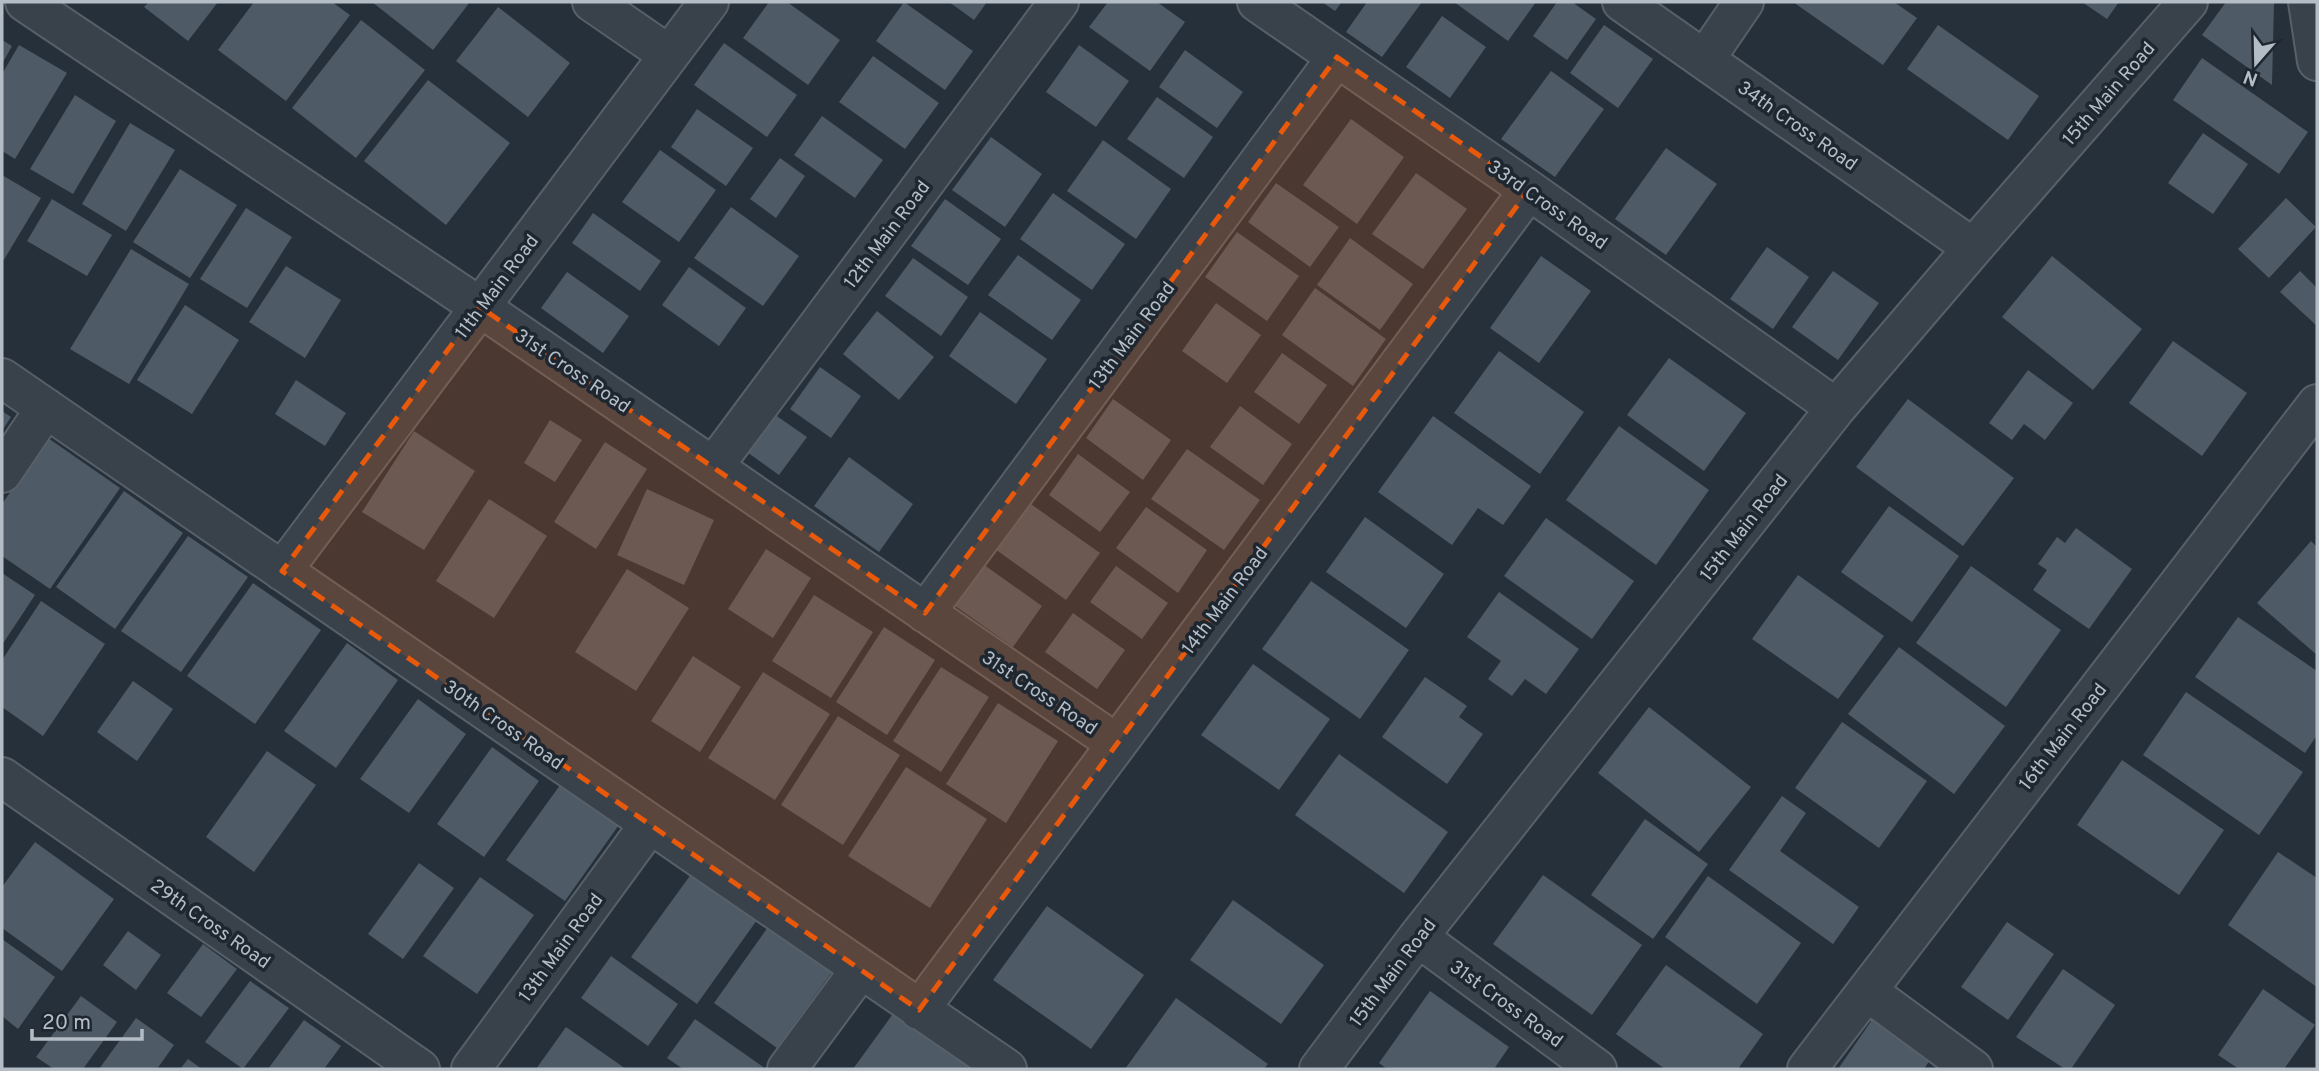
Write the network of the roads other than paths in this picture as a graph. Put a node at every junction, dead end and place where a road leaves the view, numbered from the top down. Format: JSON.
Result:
{"nodes":[{"id":1,"x":24,"y":2,"type":"edge"},
{"id":2,"x":592,"y":2,"type":"edge"},
{"id":3,"x":709,"y":2,"type":"edge"},
{"id":4,"x":1059,"y":2,"type":"edge"},
{"id":5,"x":1257,"y":2,"type":"edge"},
{"id":6,"x":1622,"y":2,"type":"edge"},
{"id":7,"x":1744,"y":2,"type":"edge"},
{"id":8,"x":2188,"y":2,"type":"edge"},
{"id":9,"x":2308,"y":2,"type":"edge"},
{"id":10,"x":669,"y":55,"type":"junction"},
{"id":11,"x":1337,"y":57,"type":"junction"},
{"id":12,"x":1705,"y":60,"type":"junction"},
{"id":13,"x":2317,"y":61,"type":"edge"},
{"id":14,"x":1530,"y":191,"type":"junction"},
{"id":15,"x":1973,"y":248,"type":"junction"},
{"id":16,"x":481,"y":307,"type":"junction"},
{"id":17,"x":2,"y":378,"type":"edge"},
{"id":18,"x":2317,"y":404,"type":"edge"},
{"id":19,"x":46,"y":408,"type":"junction"},
{"id":20,"x":1836,"y":408,"type":"junction"},
{"id":21,"x":713,"y":467,"type":"junction"},
{"id":22,"x":2,"y":473,"type":"edge"},
{"id":23,"x":282,"y":571,"type":"junction"},
{"id":24,"x":925,"y":613,"type":"junction"},
{"id":25,"x":1117,"y":744,"type":"junction"},
{"id":26,"x":2,"y":776,"type":"edge"},
{"id":27,"x":649,"y":825,"type":"junction"},
{"id":28,"x":1418,"y":937,"type":"junction"},
{"id":29,"x":860,"y":970,"type":"junction"},
{"id":30,"x":1867,"y":991,"type":"junction"},
{"id":31,"x":919,"y":1010,"type":"junction"},
{"id":32,"x":420,"y":1069,"type":"edge"},
{"id":33,"x":471,"y":1069,"type":"edge"},
{"id":34,"x":787,"y":1069,"type":"edge"},
{"id":35,"x":1007,"y":1069,"type":"edge"},
{"id":36,"x":1318,"y":1069,"type":"edge"},
{"id":37,"x":1597,"y":1069,"type":"edge"},
{"id":38,"x":1808,"y":1069,"type":"edge"},
{"id":39,"x":1973,"y":1069,"type":"edge"}],
"edges":[{"from":1,"to":16,"type":"street","name":"31st Cross Road"},
{"from":2,"to":10,"type":"street"},
{"from":3,"to":10,"type":"street","name":"11th Main Road"},
{"from":4,"to":21,"type":"street","name":"12th Main Road"},
{"from":5,"to":11,"type":"street","name":"33rd Cross Road"},
{"from":6,"to":12,"type":"street","name":"34th Cross Road"},
{"from":7,"to":12,"type":"street"},
{"from":8,"to":15,"type":"street","name":"15th Main Road"},
{"from":9,"to":13,"type":"street"},
{"from":10,"to":16,"type":"street","name":"11th Main Road"},
{"from":11,"to":14,"type":"street","name":"33rd Cross Road"},
{"from":11,"to":24,"type":"street","name":"13th Main Road"},
{"from":12,"to":15,"type":"street","name":"34th Cross Road"},
{"from":14,"to":20,"type":"street","name":"33rd Cross Road"},
{"from":14,"to":25,"type":"street","name":"14th Main Road"},
{"from":15,"to":20,"type":"street","name":"15th Main Road"},
{"from":16,"to":21,"type":"street","name":"31st Cross Road"},
{"from":16,"to":23,"type":"street","name":"11th Main Road"},
{"from":17,"to":19,"type":"street","name":"30th Cross Road"},
{"from":18,"to":30,"type":"street","name":"16th Main Road"},
{"from":19,"to":22,"type":"street"},
{"from":19,"to":23,"type":"street","name":"30th Cross Road"},
{"from":20,"to":28,"type":"street","name":"15th Main Road"},
{"from":21,"to":24,"type":"street","name":"31st Cross Road"},
{"from":23,"to":27,"type":"street","name":"30th Cross Road"},
{"from":24,"to":25,"type":"street","name":"31st Cross Road"},
{"from":25,"to":31,"type":"street","name":"14th Main Road"},
{"from":26,"to":32,"type":"street","name":"29th Cross Road"},
{"from":27,"to":29,"type":"street","name":"30th Cross Road"},
{"from":27,"to":33,"type":"street","name":"13th Main Road"},
{"from":28,"to":36,"type":"street","name":"15th Main Road"},
{"from":28,"to":37,"type":"street","name":"31st Cross Road"},
{"from":29,"to":31,"type":"street","name":"30th Cross Road"},
{"from":29,"to":34,"type":"street"},
{"from":30,"to":38,"type":"street","name":"16th Main Road"},
{"from":30,"to":39,"type":"street"},
{"from":31,"to":35,"type":"street","name":"30th Cross Road"}]}
